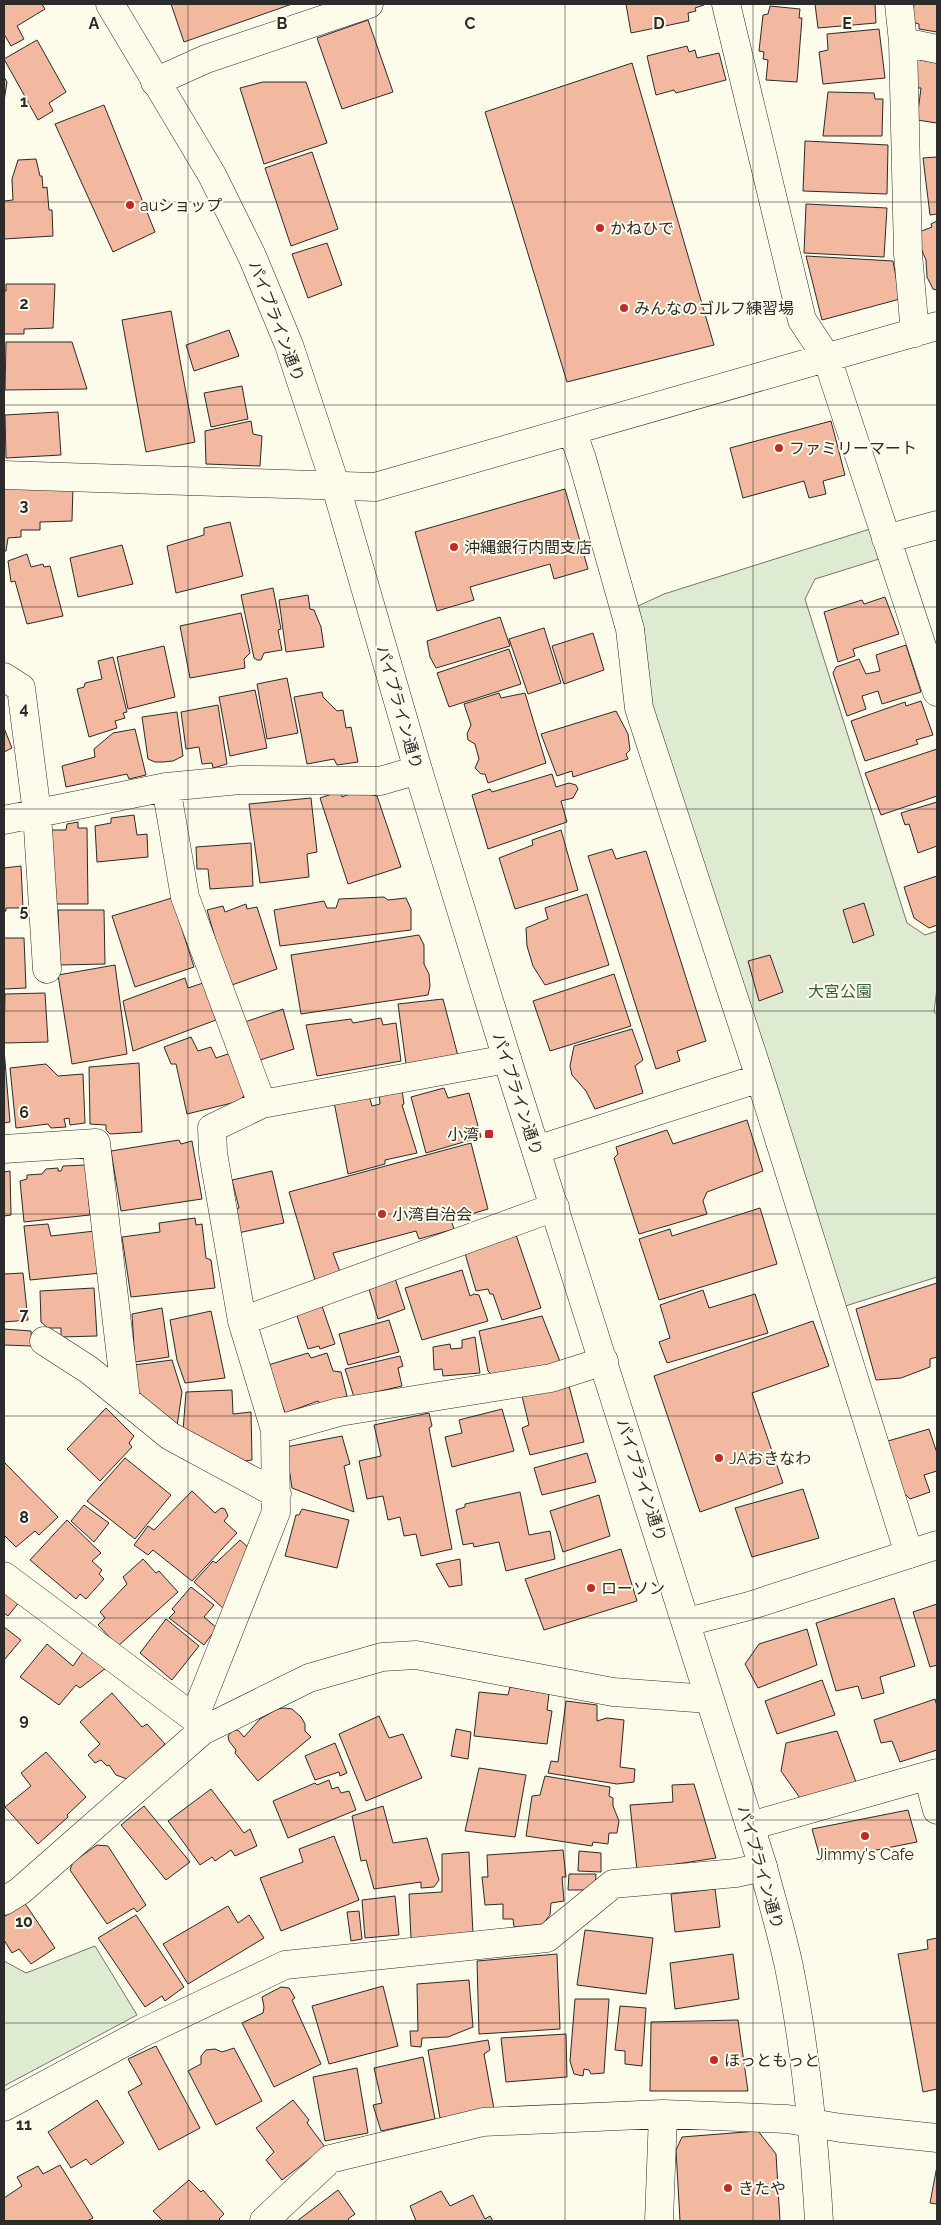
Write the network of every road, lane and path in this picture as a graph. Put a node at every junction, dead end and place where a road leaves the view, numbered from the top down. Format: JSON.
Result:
{"nodes":[{"id":1,"x":110,"y":4,"type":"edge"},
{"id":2,"x":369,"y":4,"type":"edge"},
{"id":3,"x":726,"y":4,"type":"edge"},
{"id":4,"x":899,"y":4,"type":"edge"},
{"id":5,"x":903,"y":42,"type":"junction"},
{"id":6,"x":937,"y":49,"type":"edge"},
{"id":7,"x":155,"y":82,"type":"junction"},
{"id":8,"x":926,"y":330,"type":"edge"},
{"id":9,"x":827,"y":358,"type":"junction"},
{"id":10,"x":572,"y":431,"type":"junction"},
{"id":11,"x":4,"y":475,"type":"edge"},
{"id":12,"x":336,"y":487,"type":"junction"},
{"id":13,"x":937,"y":525,"type":"edge"},
{"id":14,"x":886,"y":539,"type":"junction"},
{"id":15,"x":4,"y":677,"type":"edge"},
{"id":16,"x":937,"y":692,"type":"edge"},
{"id":17,"x":418,"y":770,"type":"junction"},
{"id":18,"x":166,"y":787,"type":"junction"},
{"id":19,"x":37,"y":814,"type":"junction"},
{"id":20,"x":4,"y":820,"type":"edge"},
{"id":21,"x":46,"y":969,"type":"dead end"},
{"id":22,"x":507,"y":1059,"type":"junction"},
{"id":23,"x":760,"y":1078,"type":"junction"},
{"id":24,"x":262,"y":1104,"type":"junction"},
{"id":25,"x":4,"y":1150,"type":"edge"},
{"id":26,"x":536,"y":1150,"type":"junction"},
{"id":27,"x":555,"y":1207,"type":"junction"},
{"id":28,"x":242,"y":1321,"type":"junction"},
{"id":29,"x":44,"y":1341,"type":"dead end"},
{"id":30,"x":604,"y":1361,"type":"junction"},
{"id":31,"x":126,"y":1400,"type":"junction"},
{"id":32,"x":276,"y":1430,"type":"junction"},
{"id":33,"x":277,"y":1494,"type":"junction"},
{"id":34,"x":937,"y":1545,"type":"edge"},
{"id":35,"x":909,"y":1554,"type":"junction"},
{"id":36,"x":4,"y":1576,"type":"edge"},
{"id":37,"x":687,"y":1622,"type":"junction"},
{"id":38,"x":709,"y":1699,"type":"junction"},
{"id":39,"x":198,"y":1724,"type":"junction"},
{"id":40,"x":933,"y":1774,"type":"edge"},
{"id":41,"x":937,"y":1810,"type":"edge"},
{"id":42,"x":750,"y":1826,"type":"junction"},
{"id":43,"x":763,"y":1867,"type":"junction"},
{"id":44,"x":4,"y":1901,"type":"edge"},
{"id":45,"x":4,"y":2106,"type":"edge"},
{"id":46,"x":663,"y":2114,"type":"junction"},
{"id":47,"x":812,"y":2123,"type":"junction"},
{"id":48,"x":937,"y":2138,"type":"edge"},
{"id":49,"x":264,"y":2221,"type":"edge"},
{"id":50,"x":660,"y":2221,"type":"edge"},
{"id":51,"x":819,"y":2221,"type":"edge"}],
"edges":[{"from":1,"to":7,"type":"street","name":"パイプライン通り"},
{"from":2,"to":7,"type":"street"},
{"from":3,"to":9,"type":"street"},
{"from":4,"to":5,"type":"street"},
{"from":5,"to":6,"type":"street"},
{"from":5,"to":8,"type":"street"},
{"from":7,"to":12,"type":"street","name":"パイプライン通り"},
{"from":8,"to":9,"type":"street"},
{"from":9,"to":10,"type":"street"},
{"from":9,"to":14,"type":"street"},
{"from":10,"to":12,"type":"street"},
{"from":10,"to":23,"type":"street"},
{"from":11,"to":12,"type":"street"},
{"from":12,"to":17,"type":"street","name":"パイプライン通り"},
{"from":13,"to":14,"type":"street"},
{"from":14,"to":16,"type":"street"},
{"from":15,"to":19,"type":"street"},
{"from":17,"to":18,"type":"street"},
{"from":17,"to":22,"type":"street","name":"パイプライン通り"},
{"from":18,"to":19,"type":"street"},
{"from":18,"to":24,"type":"street"},
{"from":19,"to":20,"type":"street"},
{"from":19,"to":21,"type":"street"},
{"from":22,"to":24,"type":"street"},
{"from":22,"to":26,"type":"street","name":"パイプライン通り"},
{"from":23,"to":26,"type":"street"},
{"from":23,"to":35,"type":"street"},
{"from":24,"to":28,"type":"street"},
{"from":25,"to":31,"type":"street"},
{"from":26,"to":27,"type":"street","name":"パイプライン通り"},
{"from":27,"to":28,"type":"street"},
{"from":27,"to":30,"type":"street","name":"パイプライン通り"},
{"from":28,"to":32,"type":"street"},
{"from":29,"to":31,"type":"street"},
{"from":30,"to":32,"type":"street"},
{"from":30,"to":37,"type":"street","name":"パイプライン通り"},
{"from":31,"to":33,"type":"street"},
{"from":32,"to":33,"type":"street"},
{"from":33,"to":39,"type":"street"},
{"from":34,"to":35,"type":"street"},
{"from":35,"to":37,"type":"street"},
{"from":36,"to":39,"type":"street"},
{"from":37,"to":38,"type":"street","name":"パイプライン通り"},
{"from":38,"to":39,"type":"street"},
{"from":38,"to":42,"type":"street","name":"パイプライン通り"},
{"from":39,"to":44,"type":"street"},
{"from":40,"to":41,"type":"street"},
{"from":40,"to":42,"type":"street"},
{"from":42,"to":43,"type":"street","name":"パイプライン通り"},
{"from":43,"to":45,"type":"street"},
{"from":43,"to":47,"type":"street","name":"パイプライン通り"},
{"from":46,"to":47,"type":"street"},
{"from":46,"to":49,"type":"street"},
{"from":46,"to":50,"type":"street"},
{"from":47,"to":48,"type":"street"},
{"from":47,"to":51,"type":"street","name":"パイプライン通り"}]}
